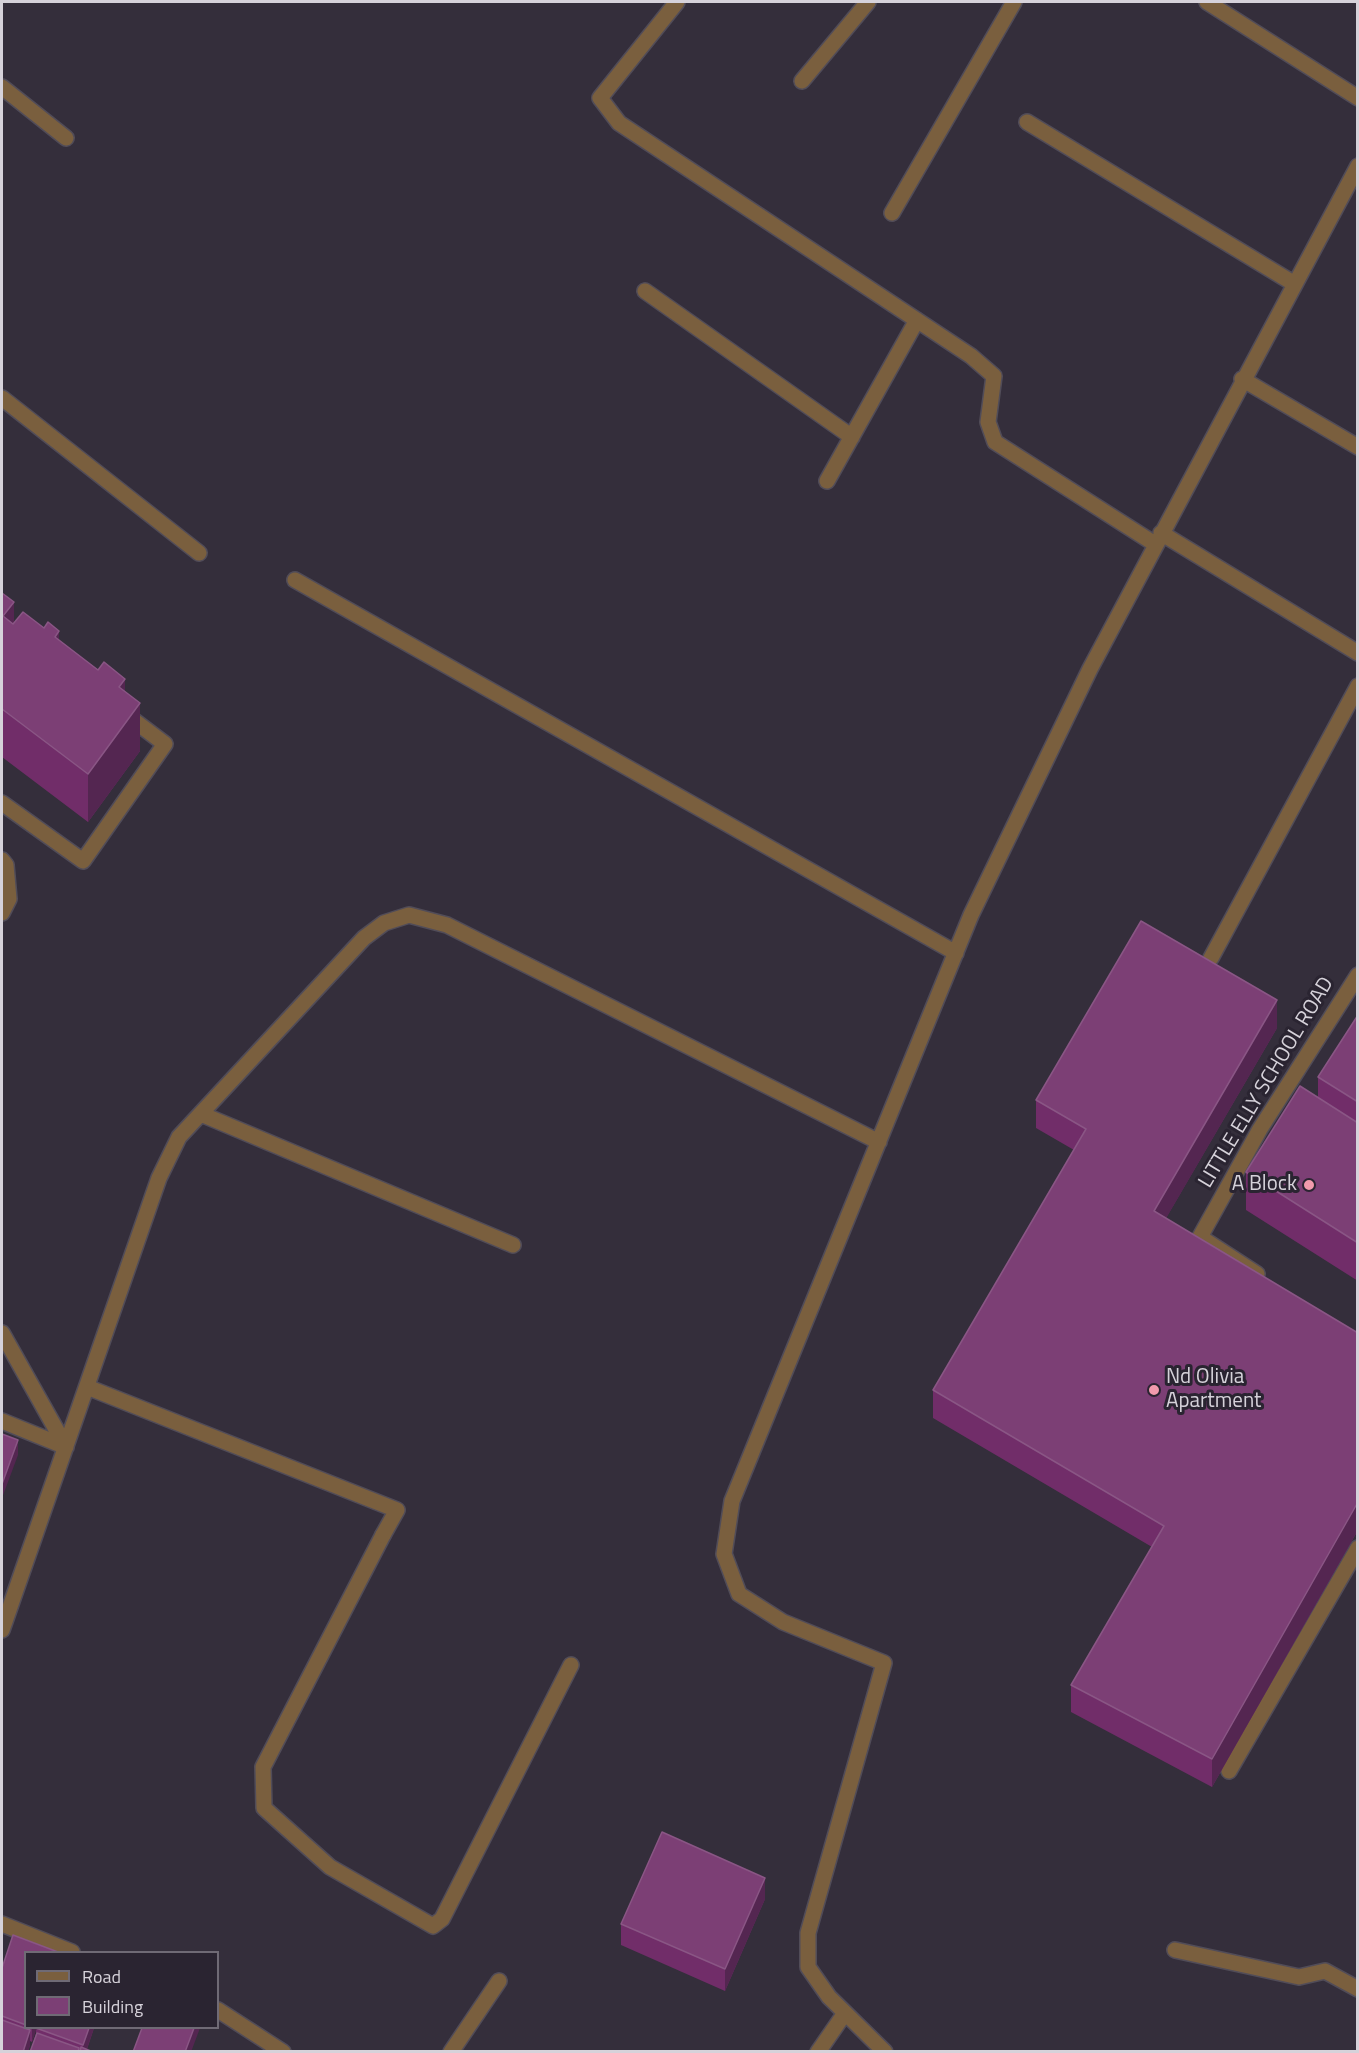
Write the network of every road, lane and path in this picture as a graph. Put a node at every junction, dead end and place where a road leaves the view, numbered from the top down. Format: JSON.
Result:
{"nodes":[{"id":1,"x":677,"y":2,"type":"edge"},
{"id":2,"x":868,"y":2,"type":"edge"},
{"id":3,"x":1014,"y":2,"type":"edge"},
{"id":4,"x":1207,"y":2,"type":"edge"},
{"id":5,"x":802,"y":81,"type":"dead end"},
{"id":6,"x":2,"y":87,"type":"edge"},
{"id":7,"x":1358,"y":98,"type":"edge"},
{"id":8,"x":1027,"y":122,"type":"dead end"},
{"id":9,"x":66,"y":138,"type":"dead end"},
{"id":10,"x":1358,"y":166,"type":"edge"},
{"id":11,"x":891,"y":213,"type":"dead end"},
{"id":12,"x":1293,"y":283,"type":"junction"},
{"id":13,"x":645,"y":291,"type":"dead end"},
{"id":14,"x":917,"y":320,"type":"junction"},
{"id":15,"x":1242,"y":379,"type":"junction"},
{"id":16,"x":2,"y":398,"type":"edge"},
{"id":17,"x":852,"y":437,"type":"junction"},
{"id":18,"x":1358,"y":447,"type":"edge"},
{"id":19,"x":827,"y":482,"type":"dead end"},
{"id":20,"x":1158,"y":539,"type":"junction"},
{"id":21,"x":199,"y":553,"type":"dead end"},
{"id":22,"x":295,"y":580,"type":"dead end"},
{"id":23,"x":1358,"y":653,"type":"edge"},
{"id":24,"x":1358,"y":686,"type":"edge"},
{"id":25,"x":111,"y":703,"type":"edge"},
{"id":26,"x":2,"y":803,"type":"edge"},
{"id":27,"x":2,"y":860,"type":"edge"},
{"id":28,"x":2,"y":913,"type":"edge"},
{"id":29,"x":956,"y":953,"type":"junction"},
{"id":30,"x":1211,"y":958,"type":"dead end"},
{"id":31,"x":1358,"y":975,"type":"edge"},
{"id":32,"x":201,"y":1114,"type":"junction"},
{"id":33,"x":879,"y":1142,"type":"junction"},
{"id":34,"x":513,"y":1245,"type":"dead end"},
{"id":35,"x":1269,"y":1282,"type":"edge"},
{"id":36,"x":2,"y":1333,"type":"edge"},
{"id":37,"x":87,"y":1387,"type":"junction"},
{"id":38,"x":2,"y":1421,"type":"edge"},
{"id":39,"x":66,"y":1447,"type":"junction"},
{"id":40,"x":1358,"y":1548,"type":"edge"},
{"id":41,"x":2,"y":1630,"type":"edge"},
{"id":42,"x":571,"y":1665,"type":"dead end"},
{"id":43,"x":1229,"y":1771,"type":"dead end"},
{"id":44,"x":2,"y":1924,"type":"edge"},
{"id":45,"x":1174,"y":1950,"type":"dead end"},
{"id":46,"x":67,"y":1951,"type":"edge"},
{"id":47,"x":499,"y":1981,"type":"dead end"},
{"id":48,"x":1358,"y":1989,"type":"edge"},
{"id":49,"x":219,"y":2011,"type":"edge"},
{"id":50,"x":845,"y":2013,"type":"junction"},
{"id":51,"x":283,"y":2052,"type":"edge"},
{"id":52,"x":451,"y":2052,"type":"edge"},
{"id":53,"x":818,"y":2052,"type":"edge"},
{"id":54,"x":885,"y":2052,"type":"edge"}],
"edges":[{"from":1,"to":14,"type":"street"},
{"from":2,"to":5,"type":"street"},
{"from":3,"to":11,"type":"street"},
{"from":4,"to":7,"type":"street"},
{"from":6,"to":9,"type":"street"},
{"from":8,"to":12,"type":"street"},
{"from":10,"to":12,"type":"street"},
{"from":12,"to":15,"type":"street"},
{"from":13,"to":17,"type":"street"},
{"from":14,"to":17,"type":"street"},
{"from":14,"to":20,"type":"street"},
{"from":15,"to":18,"type":"street"},
{"from":15,"to":20,"type":"street"},
{"from":16,"to":21,"type":"street"},
{"from":17,"to":19,"type":"street"},
{"from":20,"to":23,"type":"street"},
{"from":20,"to":29,"type":"street"},
{"from":22,"to":29,"type":"street"},
{"from":24,"to":30,"type":"street"},
{"from":25,"to":26,"type":"street"},
{"from":27,"to":28,"type":"street"},
{"from":29,"to":33,"type":"street"},
{"from":31,"to":35,"type":"street","name":"LITTLE ELLY SCHOOL ROAD"},
{"from":32,"to":33,"type":"street"},
{"from":32,"to":34,"type":"street"},
{"from":32,"to":37,"type":"street"},
{"from":33,"to":50,"type":"street"},
{"from":36,"to":39,"type":"street"},
{"from":37,"to":39,"type":"street"},
{"from":37,"to":42,"type":"street"},
{"from":38,"to":39,"type":"street"},
{"from":39,"to":41,"type":"street"},
{"from":40,"to":43,"type":"street"},
{"from":44,"to":46,"type":"street"},
{"from":45,"to":48,"type":"street"},
{"from":47,"to":52,"type":"street"},
{"from":49,"to":51,"type":"street"},
{"from":50,"to":53,"type":"street"},
{"from":50,"to":54,"type":"street"}]}
